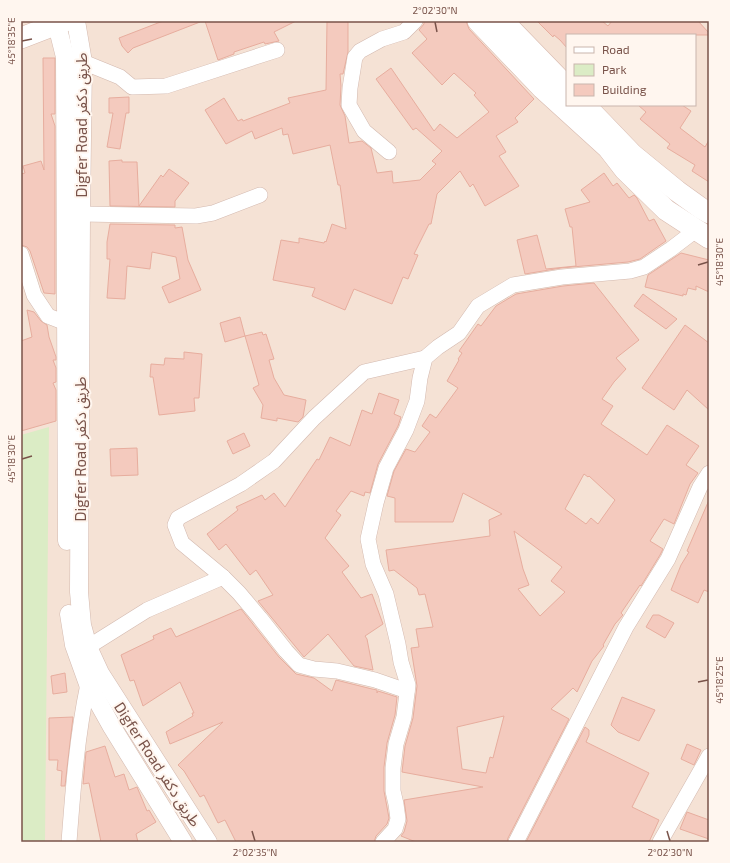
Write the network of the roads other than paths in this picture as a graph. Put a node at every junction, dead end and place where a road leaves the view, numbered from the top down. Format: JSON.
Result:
{"nodes":[{"id":1,"x":415,"y":21,"type":"edge"},
{"id":2,"x":478,"y":21,"type":"edge"},
{"id":3,"x":503,"y":21,"type":"edge"},
{"id":4,"x":63,"y":22,"type":"edge"},
{"id":5,"x":21,"y":38,"type":"edge"},
{"id":6,"x":277,"y":50,"type":"dead end"},
{"id":7,"x":84,"y":62,"type":"junction"},
{"id":8,"x":566,"y":86,"type":"edge"},
{"id":9,"x":586,"y":106,"type":"edge"},
{"id":10,"x":389,"y":152,"type":"dead end"},
{"id":11,"x":260,"y":195,"type":"dead end"},
{"id":12,"x":709,"y":213,"type":"edge"},
{"id":13,"x":81,"y":214,"type":"junction"},
{"id":14,"x":703,"y":234,"type":"edge"},
{"id":15,"x":21,"y":254,"type":"edge"},
{"id":16,"x":66,"y":323,"type":"junction"},
{"id":17,"x":425,"y":358,"type":"junction"},
{"id":18,"x":709,"y":473,"type":"edge"},
{"id":19,"x":223,"y":577,"type":"junction"},
{"id":20,"x":88,"y":647,"type":"junction"},
{"id":21,"x":88,"y":684,"type":"junction"},
{"id":22,"x":407,"y":690,"type":"junction"},
{"id":23,"x":709,"y":756,"type":"edge"},
{"id":24,"x":69,"y":842,"type":"edge"},
{"id":25,"x":183,"y":842,"type":"edge"},
{"id":26,"x":208,"y":842,"type":"edge"},
{"id":27,"x":383,"y":842,"type":"edge"},
{"id":28,"x":516,"y":842,"type":"edge"},
{"id":29,"x":660,"y":842,"type":"edge"}],
"edges":[{"from":1,"to":10,"type":"street"},
{"from":2,"to":14,"type":"main road"},
{"from":3,"to":8,"type":"main road"},
{"from":4,"to":5,"type":"main road"},
{"from":4,"to":7,"type":"street","name":"Digfer Road طريق دكفر"},
{"from":4,"to":16,"type":"street","name":"Digfer Road طريق دكفر"},
{"from":6,"to":7,"type":"street"},
{"from":7,"to":13,"type":"street","name":"Digfer Road طريق دكفر"},
{"from":9,"to":12,"type":"main road"},
{"from":11,"to":13,"type":"street"},
{"from":13,"to":20,"type":"street","name":"Digfer Road طريق دكفر"},
{"from":14,"to":17,"type":"street"},
{"from":15,"to":16,"type":"street"},
{"from":16,"to":21,"type":"street","name":"Digfer Road طريق دكفر"},
{"from":17,"to":19,"type":"street"},
{"from":17,"to":22,"type":"street"},
{"from":18,"to":28,"type":"street"},
{"from":19,"to":20,"type":"street"},
{"from":19,"to":22,"type":"street"},
{"from":20,"to":26,"type":"street","name":"Digfer Road طريق دكفر"},
{"from":21,"to":24,"type":"street"},
{"from":21,"to":25,"type":"street","name":"Digfer Road طريق دكفر"},
{"from":22,"to":27,"type":"street"},
{"from":23,"to":29,"type":"street"}]}
